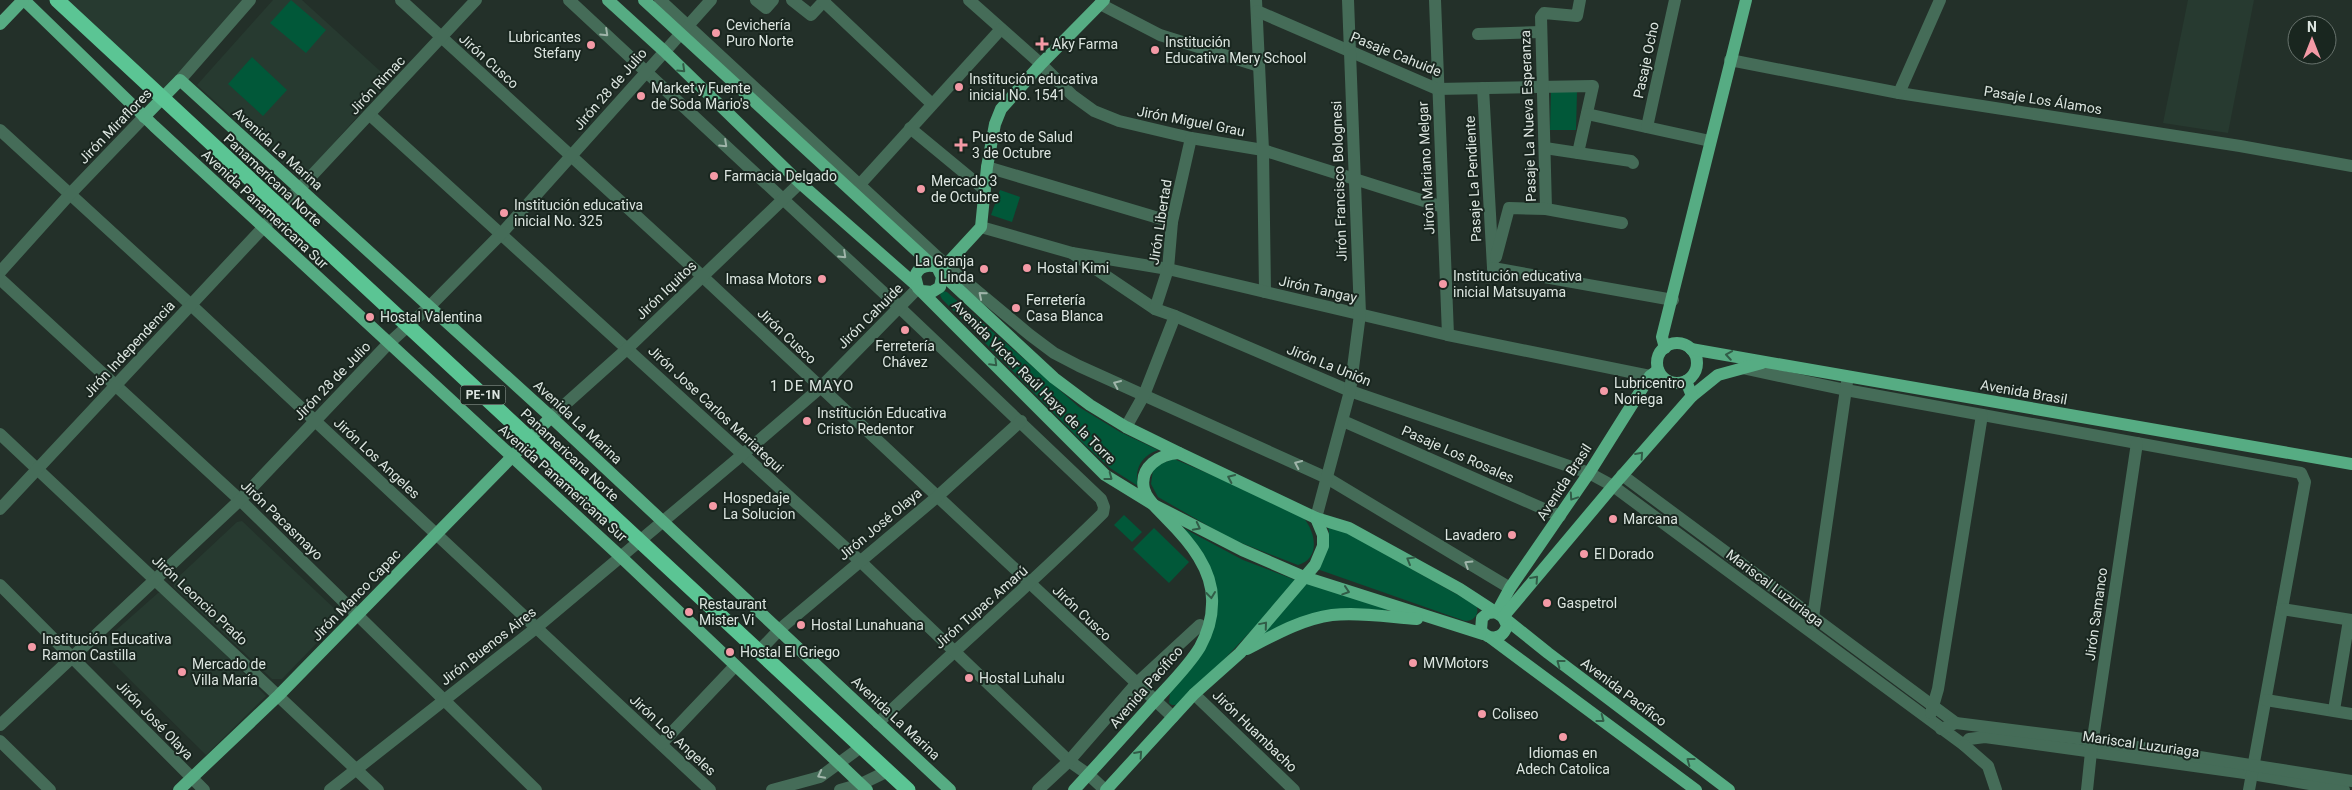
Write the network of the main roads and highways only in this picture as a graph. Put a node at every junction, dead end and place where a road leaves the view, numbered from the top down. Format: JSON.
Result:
{"nodes":[{"id":1,"x":23,"y":0,"type":"edge"},
{"id":2,"x":58,"y":0,"type":"edge"},
{"id":3,"x":608,"y":0,"type":"edge"},
{"id":4,"x":644,"y":0,"type":"edge"},
{"id":5,"x":1746,"y":0,"type":"edge"},
{"id":6,"x":1102,"y":2,"type":"edge"},
{"id":7,"x":0,"y":24,"type":"edge"},
{"id":8,"x":180,"y":80,"type":"joint"},
{"id":9,"x":162,"y":98,"type":"junction"},
{"id":10,"x":144,"y":117,"type":"junction"},
{"id":11,"x":939,"y":268,"type":"junction"},
{"id":12,"x":919,"y":288,"type":"junction"},
{"id":13,"x":1664,"y":348,"type":"junction"},
{"id":14,"x":1691,"y":349,"type":"junction"},
{"id":15,"x":1767,"y":362,"type":"junction"},
{"id":16,"x":1654,"y":373,"type":"junction"},
{"id":17,"x":1718,"y":375,"type":"junction"},
{"id":18,"x":1688,"y":380,"type":"junction"},
{"id":19,"x":1692,"y":396,"type":"junction"},
{"id":20,"x":551,"y":417,"type":"junction"},
{"id":21,"x":530,"y":440,"type":"junction"},
{"id":22,"x":1179,"y":453,"type":"junction"},
{"id":23,"x":512,"y":457,"type":"junction"},
{"id":24,"x":2352,"y":464,"type":"edge"},
{"id":25,"x":1154,"y":505,"type":"junction"},
{"id":26,"x":1316,"y":518,"type":"junction"},
{"id":27,"x":1304,"y":577,"type":"junction"},
{"id":28,"x":1500,"y":614,"type":"junction"},
{"id":29,"x":1438,"y":621,"type":"junction"},
{"id":30,"x":1487,"y":636,"type":"junction"},
{"id":31,"x":1240,"y":653,"type":"junction"},
{"id":32,"x":864,"y":787,"type":"edge"},
{"id":33,"x":179,"y":790,"type":"edge"},
{"id":34,"x":908,"y":790,"type":"edge"},
{"id":35,"x":950,"y":790,"type":"edge"},
{"id":36,"x":1074,"y":790,"type":"edge"},
{"id":37,"x":1105,"y":790,"type":"edge"},
{"id":38,"x":1696,"y":790,"type":"edge"},
{"id":39,"x":1729,"y":790,"type":"edge"}],
"edges":[{"from":1,"to":7,"type":"main road"},
{"from":1,"to":10,"type":"main road","name":"Avenida Panamericana Sur"},
{"from":2,"to":9,"type":"highway","name":"Panamericana Norte","number":"PE-1N"},
{"from":3,"to":12,"type":"main road","name":"Avenida Victor Raúl Haya de la Torre","one_way":true},
{"from":4,"to":11,"type":"main road","name":"Avenida Victor Raúl Haya de la Torre"},
{"from":5,"to":13,"type":"main road"},
{"from":6,"to":11,"type":"main road"},
{"from":8,"to":9,"type":"main road","name":"Jirón Miraflores"},
{"from":8,"to":20,"type":"main road","name":"Avenida La Marina"},
{"from":9,"to":10,"type":"main road","name":"Jirón Miraflores"},
{"from":9,"to":21,"type":"highway","name":"Panamericana Norte","number":"PE-1N"},
{"from":10,"to":23,"type":"main road","name":"Avenida Panamericana Sur"},
{"from":11,"to":12,"type":"main road"},
{"from":11,"to":12,"type":"main road"},
{"from":11,"to":22,"type":"main road","name":"Avenida Victor Raúl Haya de la Torre"},
{"from":12,"to":25,"type":"main road","name":"Avenida Victor Raúl Haya de la Torre","one_way":true},
{"from":13,"to":14,"type":"main road"},
{"from":13,"to":16,"type":"main road"},
{"from":15,"to":14,"type":"main road","name":"Avenida Brasil","one_way":true},
{"from":14,"to":18,"type":"main road"},
{"from":15,"to":17,"type":"main road"},
{"from":15,"to":24,"type":"main road","name":"Avenida Brasil"},
{"from":16,"to":18,"type":"main road"},
{"from":16,"to":28,"type":"main road","name":"Avenida Brasil","one_way":true},
{"from":17,"to":18,"type":"main road"},
{"from":17,"to":19,"type":"main road"},
{"from":18,"to":19,"type":"main road"},
{"from":28,"to":19,"type":"main road","one_way":true},
{"from":20,"to":21,"type":"main road","name":"Jirón Manco Capac"},
{"from":20,"to":35,"type":"main road","name":"Avenida La Marina"},
{"from":21,"to":23,"type":"main road","name":"Jirón Manco Capac"},
{"from":21,"to":34,"type":"highway","name":"Panamericana Norte","number":"PE-1N"},
{"from":22,"to":25,"type":"main road"},
{"from":26,"to":22,"type":"main road","name":"Avenida Pacífico","one_way":true},
{"from":23,"to":32,"type":"main road","name":"Avenida Panamericana Sur"},
{"from":23,"to":33,"type":"main road","name":"Jirón Manco Capac"},
{"from":25,"to":27,"type":"main road","one_way":true},
{"from":25,"to":36,"type":"main road","name":"Avenida Pacífico","one_way":true},
{"from":26,"to":27,"type":"main road"},
{"from":28,"to":26,"type":"main road","name":"Avenida Pacífico","one_way":true},
{"from":27,"to":29,"type":"main road","one_way":true},
{"from":31,"to":27,"type":"main road","one_way":true},
{"from":28,"to":30,"type":"main road"},
{"from":28,"to":30,"type":"main road"},
{"from":39,"to":28,"type":"main road","name":"Avenida Pacífico","one_way":true},
{"from":29,"to":30,"type":"main road"},
{"from":29,"to":31,"type":"main road"},
{"from":30,"to":38,"type":"main road","one_way":true},
{"from":37,"to":31,"type":"main road","one_way":true}]}
